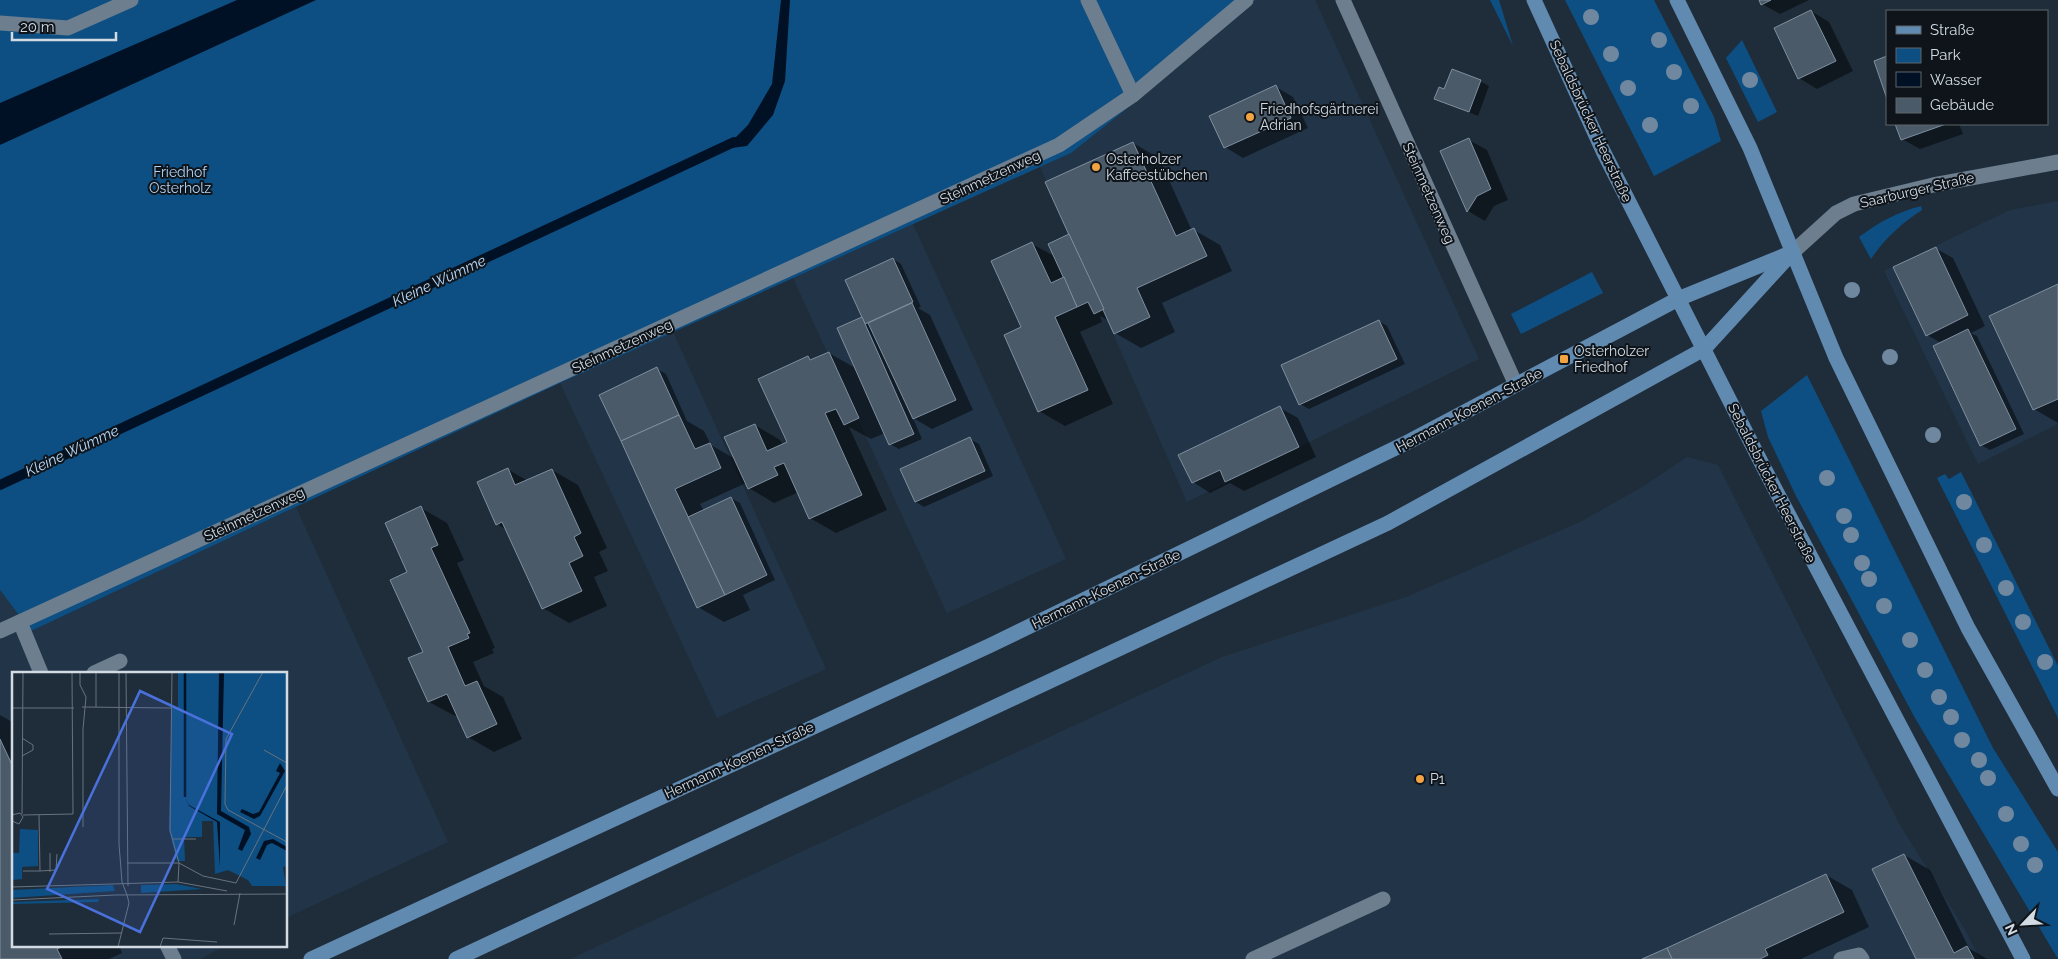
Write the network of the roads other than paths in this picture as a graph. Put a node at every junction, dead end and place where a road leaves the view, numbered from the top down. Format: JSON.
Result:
{"nodes":[{"id":1,"x":131,"y":0,"type":"edge"},
{"id":2,"x":1088,"y":0,"type":"edge"},
{"id":3,"x":1246,"y":0,"type":"edge"},
{"id":4,"x":1343,"y":0,"type":"edge"},
{"id":5,"x":1534,"y":0,"type":"edge"},
{"id":6,"x":1677,"y":0,"type":"edge"},
{"id":7,"x":0,"y":24,"type":"edge"},
{"id":8,"x":1133,"y":95,"type":"junction"},
{"id":9,"x":2058,"y":162,"type":"edge"},
{"id":10,"x":1793,"y":252,"type":"junction"},
{"id":11,"x":1678,"y":299,"type":"junction"},
{"id":12,"x":1704,"y":349,"type":"junction"},
{"id":13,"x":1516,"y":385,"type":"junction"},
{"id":14,"x":20,"y":622,"type":"junction"},
{"id":15,"x":0,"y":631,"type":"edge"},
{"id":16,"x":120,"y":661,"type":"dead end"},
{"id":17,"x":41,"y":672,"type":"edge"},
{"id":18,"x":96,"y":672,"type":"edge"},
{"id":19,"x":2058,"y":789,"type":"edge"},
{"id":20,"x":1383,"y":899,"type":"dead end"},
{"id":21,"x":168,"y":946,"type":"edge"},
{"id":22,"x":174,"y":959,"type":"edge"},
{"id":23,"x":311,"y":959,"type":"edge"},
{"id":24,"x":456,"y":959,"type":"edge"},
{"id":25,"x":1252,"y":959,"type":"edge"},
{"id":26,"x":1840,"y":959,"type":"edge"},
{"id":27,"x":1862,"y":959,"type":"edge"},
{"id":28,"x":2023,"y":959,"type":"edge"}],
"edges":[{"from":1,"to":7,"type":"street"},
{"from":2,"to":8,"type":"street"},
{"from":3,"to":8,"type":"street","name":"Steinmetzenweg"},
{"from":4,"to":13,"type":"street","name":"Steinmetzenweg"},
{"from":5,"to":11,"type":"main road","name":"Sebaldsbrücker Heerstraße"},
{"from":6,"to":10,"type":"main road"},
{"from":8,"to":14,"type":"street","name":"Steinmetzenweg"},
{"from":9,"to":10,"type":"street","name":"Saarburger Straße"},
{"from":10,"to":11,"type":"main road","name":"Hermann-Koenen-Straße"},
{"from":10,"to":12,"type":"main road"},
{"from":10,"to":19,"type":"main road"},
{"from":11,"to":12,"type":"main road","name":"Sebaldsbrücker Heerstraße"},
{"from":11,"to":13,"type":"main road","name":"Hermann-Koenen-Straße"},
{"from":12,"to":24,"type":"main road"},
{"from":12,"to":28,"type":"main road","name":"Sebaldsbrücker Heerstraße"},
{"from":13,"to":23,"type":"main road","name":"Hermann-Koenen-Straße"},
{"from":14,"to":15,"type":"street","name":"Steinmetzenweg"},
{"from":14,"to":17,"type":"street"},
{"from":16,"to":18,"type":"street"},
{"from":20,"to":25,"type":"street"},
{"from":21,"to":22,"type":"street"},
{"from":26,"to":27,"type":"street"}]}
